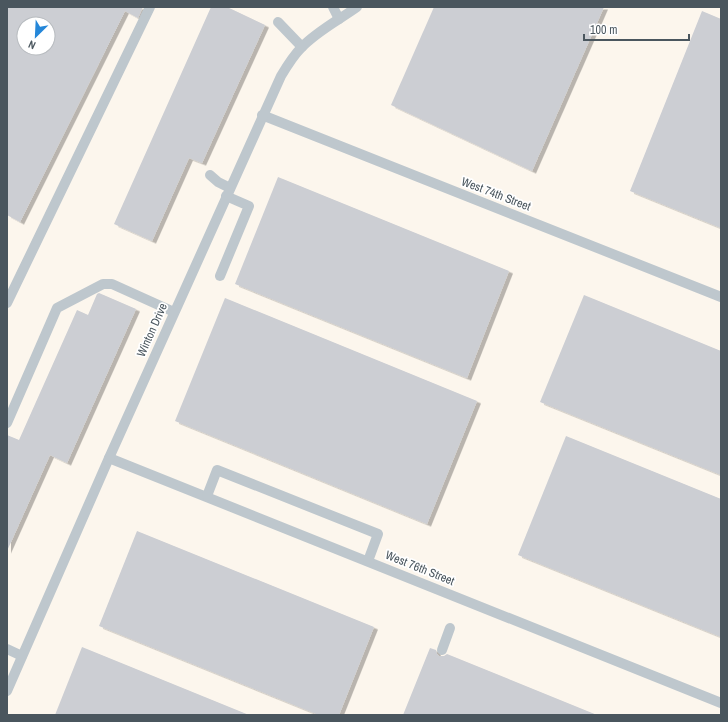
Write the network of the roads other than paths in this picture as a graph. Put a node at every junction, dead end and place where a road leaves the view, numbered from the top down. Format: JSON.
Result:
{"nodes":[{"id":1,"x":150,"y":7,"type":"edge"},
{"id":2,"x":333,"y":7,"type":"edge"},
{"id":3,"x":358,"y":7,"type":"edge"},
{"id":4,"x":339,"y":19,"type":"junction"},
{"id":5,"x":278,"y":22,"type":"dead end"},
{"id":6,"x":302,"y":47,"type":"junction"},
{"id":7,"x":262,"y":115,"type":"junction"},
{"id":8,"x":210,"y":175,"type":"dead end"},
{"id":9,"x":228,"y":192,"type":"junction"},
{"id":10,"x":220,"y":276,"type":"dead end"},
{"id":11,"x":721,"y":297,"type":"edge"},
{"id":12,"x":7,"y":303,"type":"edge"},
{"id":13,"x":174,"y":312,"type":"junction"},
{"id":14,"x":7,"y":422,"type":"edge"},
{"id":15,"x":109,"y":458,"type":"junction"},
{"id":16,"x":207,"y":496,"type":"junction"},
{"id":17,"x":368,"y":561,"type":"junction"},
{"id":18,"x":450,"y":628,"type":"dead end"},
{"id":19,"x":7,"y":649,"type":"edge"},
{"id":20,"x":442,"y":650,"type":"dead end"},
{"id":21,"x":22,"y":656,"type":"junction"},
{"id":22,"x":7,"y":692,"type":"edge"},
{"id":23,"x":721,"y":703,"type":"edge"}],
"edges":[{"from":1,"to":12,"type":"street"},
{"from":2,"to":4,"type":"street"},
{"from":3,"to":4,"type":"street","name":"Winton Drive"},
{"from":4,"to":6,"type":"street","name":"Winton Drive"},
{"from":5,"to":6,"type":"street"},
{"from":6,"to":7,"type":"street","name":"Winton Drive"},
{"from":7,"to":9,"type":"street","name":"Winton Drive"},
{"from":7,"to":11,"type":"street","name":"West 74th Street"},
{"from":8,"to":9,"type":"street"},
{"from":9,"to":10,"type":"street"},
{"from":9,"to":13,"type":"street","name":"Winton Drive"},
{"from":13,"to":14,"type":"street"},
{"from":13,"to":15,"type":"street","name":"Winton Drive"},
{"from":15,"to":16,"type":"street","name":"West 76th Street"},
{"from":15,"to":21,"type":"street","name":"Winton Drive"},
{"from":16,"to":17,"type":"street","name":"West 76th Street"},
{"from":16,"to":17,"type":"street"},
{"from":17,"to":23,"type":"street","name":"West 76th Street"},
{"from":18,"to":20,"type":"street"},
{"from":19,"to":21,"type":"street"},
{"from":21,"to":22,"type":"street","name":"Winton Drive"}]}
